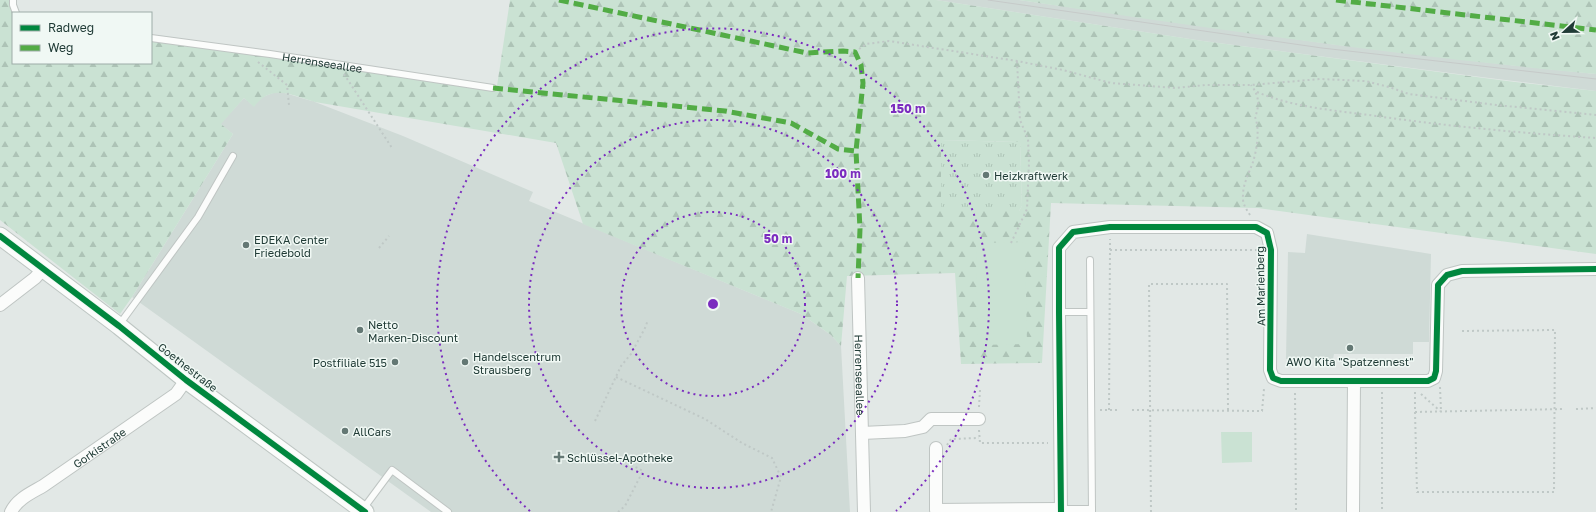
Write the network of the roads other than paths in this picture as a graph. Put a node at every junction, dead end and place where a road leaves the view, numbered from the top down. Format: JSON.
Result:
{"nodes":[{"id":1,"x":13,"y":0,"type":"edge"},
{"id":2,"x":16,"y":12,"type":"edge"},
{"id":3,"x":152,"y":38,"type":"edge"},
{"id":4,"x":493,"y":88,"type":"dead end"},
{"id":5,"x":233,"y":156,"type":"dead end"},
{"id":6,"x":0,"y":236,"type":"edge"},
{"id":7,"x":1090,"y":260,"type":"dead end"},
{"id":8,"x":1596,"y":268,"type":"edge"},
{"id":9,"x":43,"y":269,"type":"junction"},
{"id":10,"x":858,"y":278,"type":"dead end"},
{"id":11,"x":0,"y":305,"type":"edge"},
{"id":12,"x":1058,"y":312,"type":"junction"},
{"id":13,"x":1090,"y":312,"type":"junction"},
{"id":14,"x":119,"y":326,"type":"junction"},
{"id":15,"x":186,"y":380,"type":"junction"},
{"id":16,"x":1354,"y":381,"type":"junction"},
{"id":17,"x":979,"y":419,"type":"road end"},
{"id":18,"x":862,"y":433,"type":"junction"},
{"id":19,"x":941,"y":448,"type":"road end"},
{"id":20,"x":863,"y":472,"type":"junction"},
{"id":21,"x":964,"y":510,"type":"edge"},
{"id":22,"x":364,"y":511,"type":"edge"},
{"id":23,"x":936,"y":511,"type":"edge"},
{"id":24,"x":1061,"y":511,"type":"edge"},
{"id":25,"x":1092,"y":511,"type":"edge"},
{"id":26,"x":10,"y":512,"type":"edge"},
{"id":27,"x":448,"y":512,"type":"edge"},
{"id":28,"x":860,"y":512,"type":"edge"},
{"id":29,"x":864,"y":512,"type":"edge"},
{"id":30,"x":1353,"y":512,"type":"edge"}],
"edges":[{"from":1,"to":2,"type":"lane"},
{"from":3,"to":4,"type":"lane","name":"Herrenseeallee"},
{"from":5,"to":14,"type":"lane"},
{"from":6,"to":9,"type":"street","name":"Goethestraße"},
{"from":7,"to":13,"type":"lane"},
{"from":8,"to":16,"type":"street"},
{"from":9,"to":11,"type":"street"},
{"from":9,"to":14,"type":"street","name":"Goethestraße"},
{"from":10,"to":18,"type":"street","name":"Herrenseeallee"},
{"from":12,"to":13,"type":"lane"},
{"from":12,"to":16,"type":"street","name":"Am Marienberg"},
{"from":12,"to":24,"type":"street"},
{"from":13,"to":25,"type":"lane"},
{"from":14,"to":15,"type":"street","name":"Goethestraße"},
{"from":15,"to":22,"type":"street","name":"Goethestraße"},
{"from":15,"to":26,"type":"street","name":"Gorkistraße"},
{"from":16,"to":30,"type":"street"},
{"from":17,"to":18,"type":"street"},
{"from":18,"to":20,"type":"street","name":"Herrenseeallee"},
{"from":19,"to":23,"type":"street"},
{"from":20,"to":28,"type":"street","name":"Herrenseeallee"},
{"from":20,"to":29,"type":"street","name":"Herrenseeallee"},
{"from":21,"to":23,"type":"street"},
{"from":21,"to":24,"type":"street"},
{"from":22,"to":27,"type":"lane"},
{"from":24,"to":25,"type":"lane"}]}
